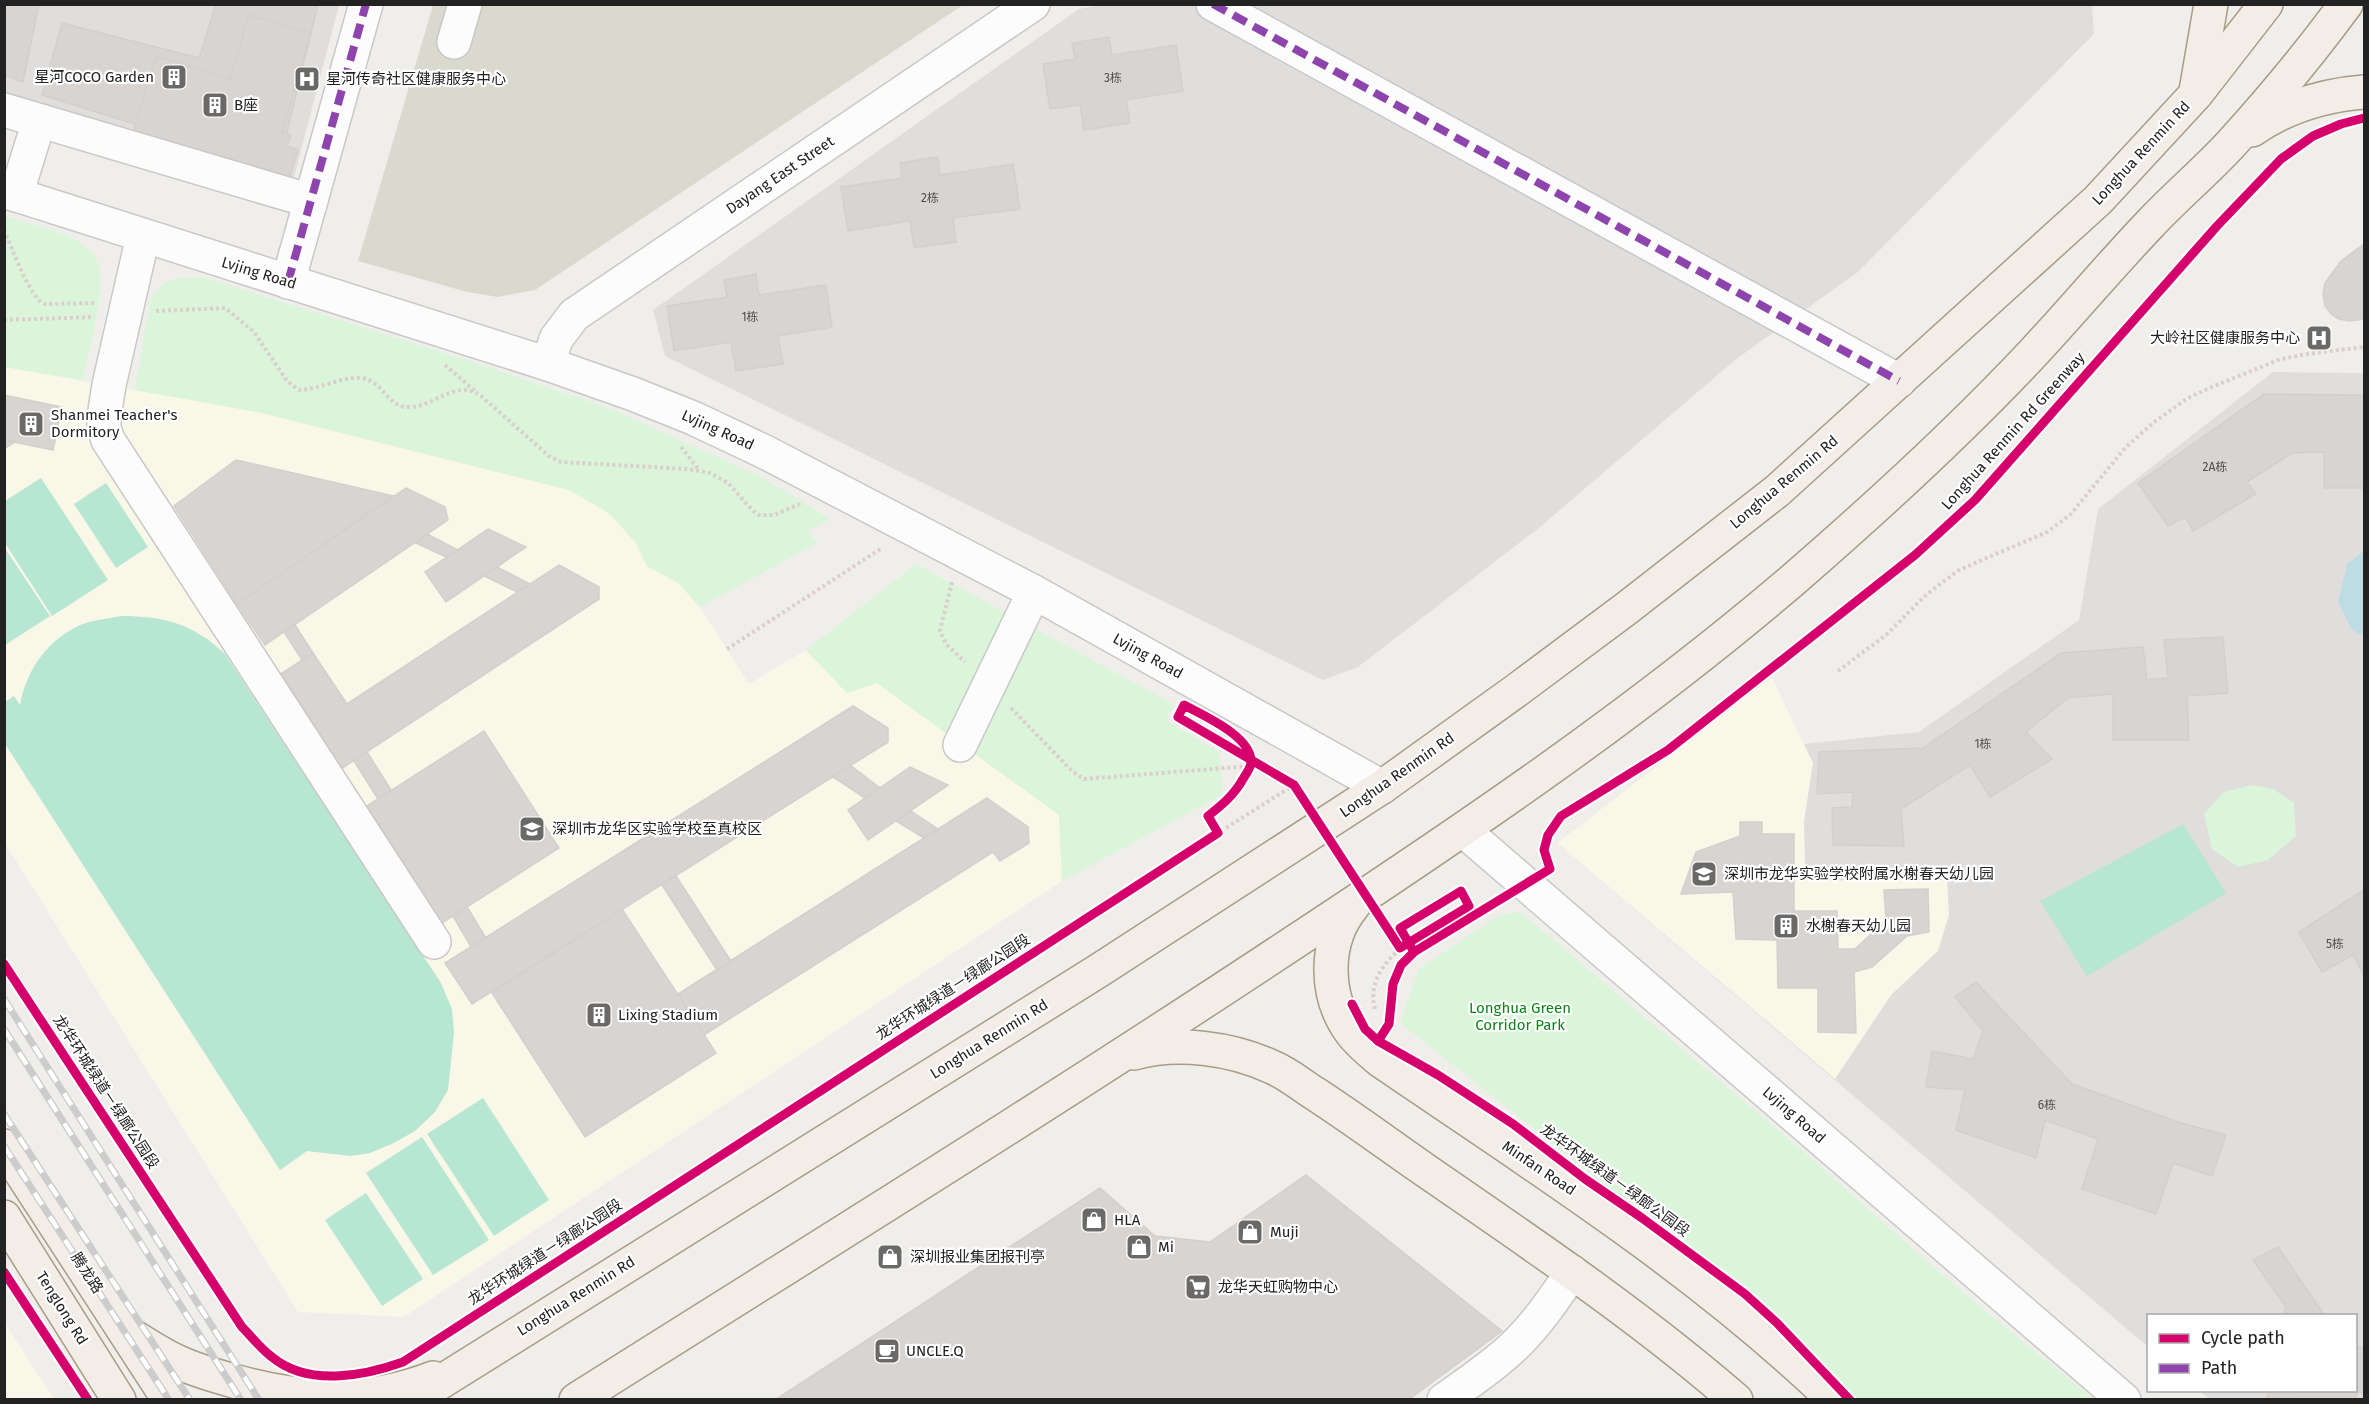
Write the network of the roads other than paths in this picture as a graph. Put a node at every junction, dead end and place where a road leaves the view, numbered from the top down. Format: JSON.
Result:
{"nodes":[{"id":1,"x":366,"y":4,"type":"edge"},
{"id":2,"x":465,"y":4,"type":"edge"},
{"id":3,"x":1033,"y":4,"type":"edge"},
{"id":4,"x":1213,"y":4,"type":"edge"},
{"id":5,"x":2211,"y":4,"type":"edge"},
{"id":6,"x":2266,"y":4,"type":"edge"},
{"id":7,"x":2346,"y":4,"type":"edge"},
{"id":8,"x":454,"y":42,"type":"dead end"},
{"id":9,"x":2364,"y":92,"type":"edge"},
{"id":10,"x":2196,"y":94,"type":"junction"},
{"id":11,"x":4,"y":110,"type":"edge"},
{"id":12,"x":39,"y":121,"type":"junction"},
{"id":13,"x":2229,"y":146,"type":"junction"},
{"id":14,"x":10,"y":193,"type":"edge"},
{"id":15,"x":311,"y":201,"type":"junction"},
{"id":16,"x":143,"y":237,"type":"junction"},
{"id":17,"x":288,"y":282,"type":"junction"},
{"id":18,"x":548,"y":364,"type":"junction"},
{"id":19,"x":1899,"y":381,"type":"junction"},
{"id":20,"x":1034,"y":592,"type":"junction"},
{"id":21,"x":960,"y":745,"type":"dead end"},
{"id":22,"x":1382,"y":787,"type":"junction"},
{"id":23,"x":1463,"y":830,"type":"junction"},
{"id":24,"x":1358,"y":900,"type":"junction"},
{"id":25,"x":434,"y":942,"type":"dead end"},
{"id":26,"x":1121,"y":1057,"type":"junction"},
{"id":27,"x":4,"y":1146,"type":"edge"},
{"id":28,"x":4,"y":1217,"type":"edge"},
{"id":29,"x":1572,"y":1272,"type":"junction"},
{"id":30,"x":126,"y":1332,"type":"junction"},
{"id":31,"x":465,"y":1365,"type":"junction"},
{"id":32,"x":1447,"y":1398,"type":"edge"},
{"id":33,"x":119,"y":1400,"type":"edge"},
{"id":34,"x":169,"y":1400,"type":"edge"},
{"id":35,"x":412,"y":1400,"type":"edge"},
{"id":36,"x":576,"y":1400,"type":"edge"},
{"id":37,"x":1736,"y":1400,"type":"edge"},
{"id":38,"x":1834,"y":1400,"type":"edge"},
{"id":39,"x":2124,"y":1400,"type":"edge"}],
"edges":[{"from":1,"to":15,"type":"street"},
{"from":2,"to":8,"type":"street"},
{"from":3,"to":18,"type":"street","name":"Dayang East Street"},
{"from":4,"to":19,"type":"street"},
{"from":5,"to":10,"type":"main road"},
{"from":6,"to":10,"type":"main road","name":"Longhua Renmin Rd"},
{"from":7,"to":13,"type":"main road"},
{"from":9,"to":13,"type":"main road"},
{"from":10,"to":19,"type":"main road","name":"Longhua Renmin Rd"},
{"from":11,"to":12,"type":"street"},
{"from":12,"to":14,"type":"street"},
{"from":12,"to":15,"type":"street"},
{"from":13,"to":23,"type":"main road"},
{"from":14,"to":16,"type":"street","name":"Lvjing Road"},
{"from":15,"to":17,"type":"street"},
{"from":16,"to":17,"type":"street","name":"Lvjing Road"},
{"from":16,"to":25,"type":"street"},
{"from":17,"to":18,"type":"street","name":"Lvjing Road"},
{"from":18,"to":20,"type":"street","name":"Lvjing Road"},
{"from":19,"to":22,"type":"main road","name":"Longhua Renmin Rd"},
{"from":20,"to":21,"type":"street"},
{"from":20,"to":22,"type":"street","name":"Lvjing Road"},
{"from":22,"to":31,"type":"main road","name":"Longhua Renmin Rd"},
{"from":23,"to":24,"type":"main road"},
{"from":23,"to":39,"type":"street","name":"Lvjing Road"},
{"from":24,"to":26,"type":"main road"},
{"from":24,"to":38,"type":"main road","name":"Minfan Road"},
{"from":26,"to":29,"type":"main road"},
{"from":26,"to":36,"type":"main road"},
{"from":27,"to":30,"type":"main road","name":"腾龙路"},
{"from":28,"to":33,"type":"main road","name":"Tenglong Rd"},
{"from":29,"to":32,"type":"street"},
{"from":29,"to":37,"type":"main road"},
{"from":30,"to":31,"type":"main road"},
{"from":30,"to":34,"type":"main road","name":"腾龙路"},
{"from":31,"to":35,"type":"main road","name":"Longhua Renmin Rd"}]}
